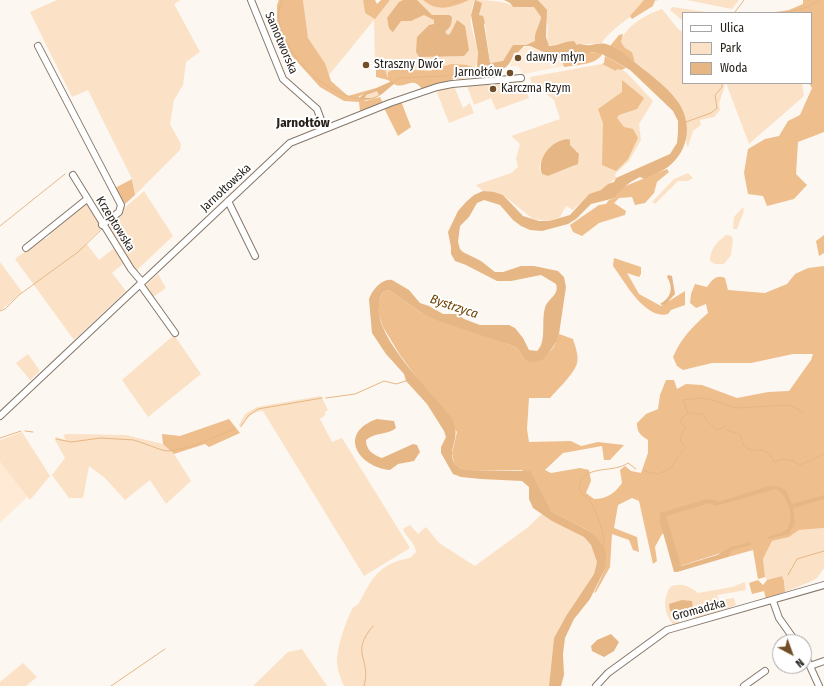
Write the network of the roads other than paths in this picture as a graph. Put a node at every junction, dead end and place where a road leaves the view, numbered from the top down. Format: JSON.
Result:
{"nodes":[{"id":1,"x":251,"y":0,"type":"edge"},
{"id":2,"x":38,"y":46,"type":"dead end"},
{"id":3,"x":521,"y":78,"type":"dead end"},
{"id":4,"x":324,"y":128,"type":"junction"},
{"id":5,"x":73,"y":175,"type":"dead end"},
{"id":6,"x":87,"y":200,"type":"junction"},
{"id":7,"x":228,"y":201,"type":"junction"},
{"id":8,"x":102,"y":225,"type":"junction"},
{"id":9,"x":26,"y":248,"type":"dead end"},
{"id":10,"x":255,"y":256,"type":"dead end"},
{"id":11,"x":141,"y":283,"type":"junction"},
{"id":12,"x":175,"y":333,"type":"dead end"},
{"id":13,"x":0,"y":416,"type":"edge"},
{"id":14,"x":824,"y":585,"type":"edge"},
{"id":15,"x":773,"y":601,"type":"junction"},
{"id":16,"x":790,"y":634,"type":"edge"},
{"id":17,"x":824,"y":661,"type":"edge"},
{"id":18,"x":812,"y":665,"type":"edge"},
{"id":19,"x":812,"y":670,"type":"edge"},
{"id":20,"x":765,"y":671,"type":"dead end"},
{"id":21,"x":596,"y":686,"type":"edge"},
{"id":22,"x":744,"y":686,"type":"edge"},
{"id":23,"x":819,"y":686,"type":"edge"}],
"edges":[{"from":1,"to":4,"type":"street","name":"Samotworska"},
{"from":2,"to":8,"type":"street"},
{"from":3,"to":4,"type":"street","name":"Jarnołtowska"},
{"from":4,"to":7,"type":"street","name":"Jarnołtowska"},
{"from":5,"to":6,"type":"street","name":"Krzeptowska"},
{"from":6,"to":8,"type":"street","name":"Krzeptowska"},
{"from":6,"to":9,"type":"street"},
{"from":7,"to":10,"type":"street"},
{"from":7,"to":11,"type":"street","name":"Jarnołtowska"},
{"from":8,"to":11,"type":"street","name":"Krzeptowska"},
{"from":11,"to":12,"type":"street","name":"Krzeptowska"},
{"from":11,"to":13,"type":"street","name":"Jarnołtowska"},
{"from":14,"to":15,"type":"street","name":"Gromadzka"},
{"from":15,"to":16,"type":"street"},
{"from":15,"to":21,"type":"street","name":"Gromadzka"},
{"from":17,"to":18,"type":"street"},
{"from":19,"to":23,"type":"street"},
{"from":20,"to":22,"type":"street"}]}
